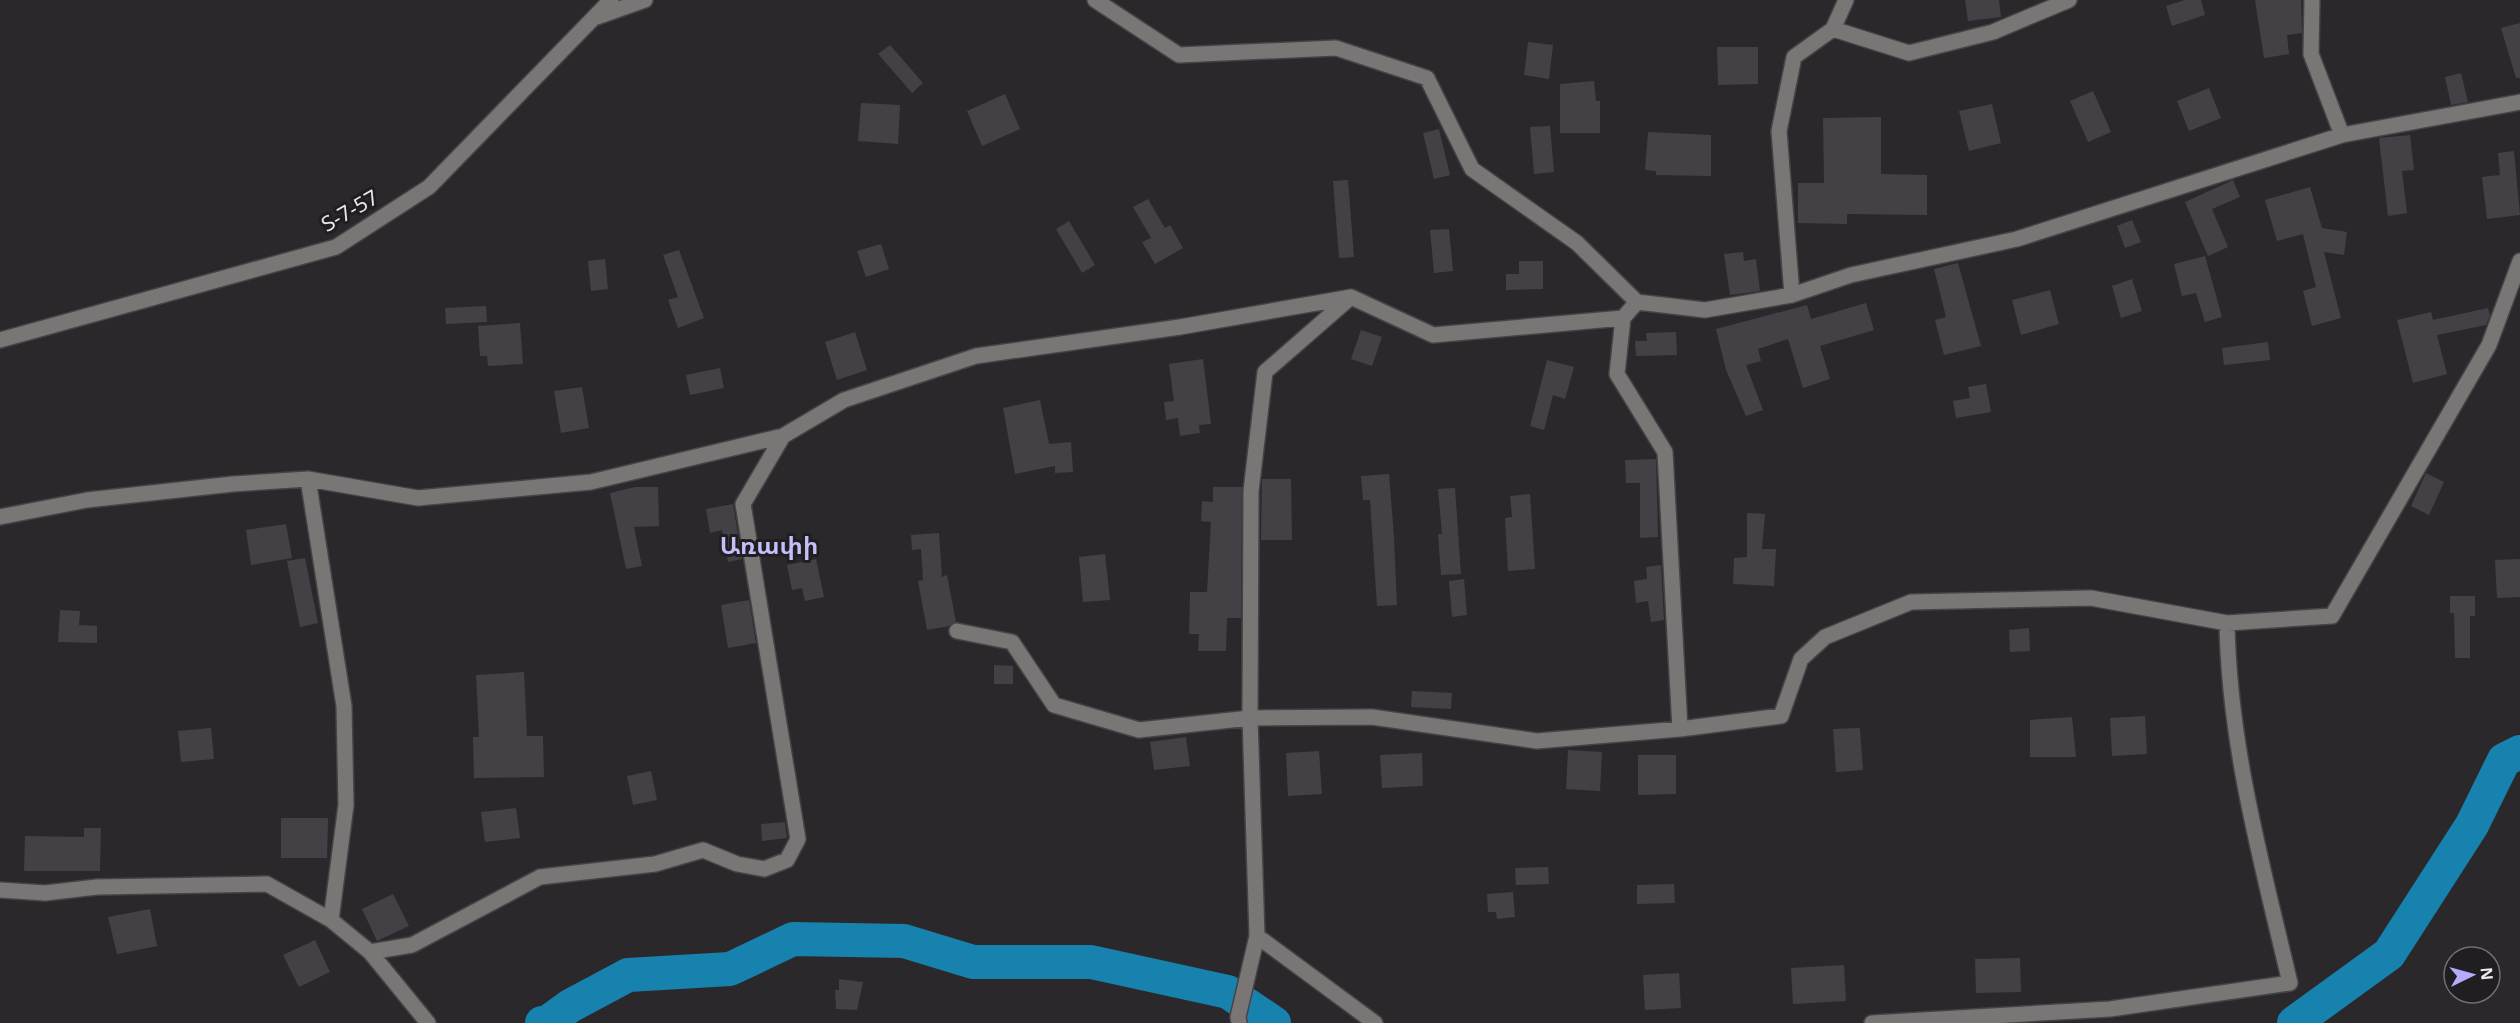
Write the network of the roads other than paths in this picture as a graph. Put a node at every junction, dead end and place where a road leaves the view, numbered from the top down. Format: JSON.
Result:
{"nodes":[{"id":1,"x":611,"y":0,"type":"edge"},
{"id":2,"x":645,"y":0,"type":"edge"},
{"id":3,"x":1095,"y":0,"type":"edge"},
{"id":4,"x":1846,"y":0,"type":"edge"},
{"id":5,"x":2069,"y":0,"type":"edge"},
{"id":6,"x":2312,"y":0,"type":"edge"},
{"id":7,"x":597,"y":17,"type":"junction"},
{"id":8,"x":1833,"y":29,"type":"junction"},
{"id":9,"x":2520,"y":102,"type":"edge"},
{"id":10,"x":2342,"y":135,"type":"junction"},
{"id":11,"x":2520,"y":261,"type":"edge"},
{"id":12,"x":1792,"y":295,"type":"junction"},
{"id":13,"x":1351,"y":297,"type":"junction"},
{"id":14,"x":1637,"y":302,"type":"junction"},
{"id":15,"x":1623,"y":318,"type":"junction"},
{"id":16,"x":0,"y":340,"type":"edge"},
{"id":17,"x":783,"y":436,"type":"junction"},
{"id":18,"x":308,"y":479,"type":"junction"},
{"id":19,"x":0,"y":517,"type":"edge"},
{"id":20,"x":2227,"y":623,"type":"junction"},
{"id":21,"x":957,"y":631,"type":"dead end"},
{"id":22,"x":1250,"y":718,"type":"junction"},
{"id":23,"x":1680,"y":729,"type":"junction"},
{"id":24,"x":0,"y":890,"type":"edge"},
{"id":25,"x":331,"y":920,"type":"junction"},
{"id":26,"x":1257,"y":936,"type":"junction"},
{"id":27,"x":370,"y":952,"type":"junction"},
{"id":28,"x":428,"y":1023,"type":"edge"},
{"id":29,"x":1239,"y":1023,"type":"edge"},
{"id":30,"x":1375,"y":1023,"type":"edge"},
{"id":31,"x":1872,"y":1023,"type":"edge"}],
"edges":[{"from":1,"to":7,"type":"street","name":"Տ-7-57","number":"Տ-7-57"},
{"from":2,"to":7,"type":"street"},
{"from":3,"to":14,"type":"street"},
{"from":4,"to":8,"type":"street"},
{"from":5,"to":8,"type":"street"},
{"from":6,"to":10,"type":"street"},
{"from":7,"to":16,"type":"street","name":"Տ-7-57","number":"Տ-7-57"},
{"from":8,"to":12,"type":"street"},
{"from":9,"to":10,"type":"street"},
{"from":10,"to":12,"type":"street"},
{"from":11,"to":20,"type":"street"},
{"from":12,"to":14,"type":"street"},
{"from":13,"to":15,"type":"street"},
{"from":13,"to":17,"type":"street"},
{"from":13,"to":22,"type":"street"},
{"from":14,"to":15,"type":"street"},
{"from":15,"to":23,"type":"street"},
{"from":17,"to":18,"type":"street"},
{"from":17,"to":27,"type":"street"},
{"from":18,"to":19,"type":"street"},
{"from":18,"to":25,"type":"street"},
{"from":20,"to":23,"type":"street"},
{"from":20,"to":31,"type":"street"},
{"from":21,"to":22,"type":"street"},
{"from":22,"to":23,"type":"street"},
{"from":22,"to":26,"type":"street"},
{"from":24,"to":25,"type":"street"},
{"from":25,"to":27,"type":"street"},
{"from":26,"to":29,"type":"street"},
{"from":26,"to":30,"type":"street"},
{"from":27,"to":28,"type":"street"}]}
